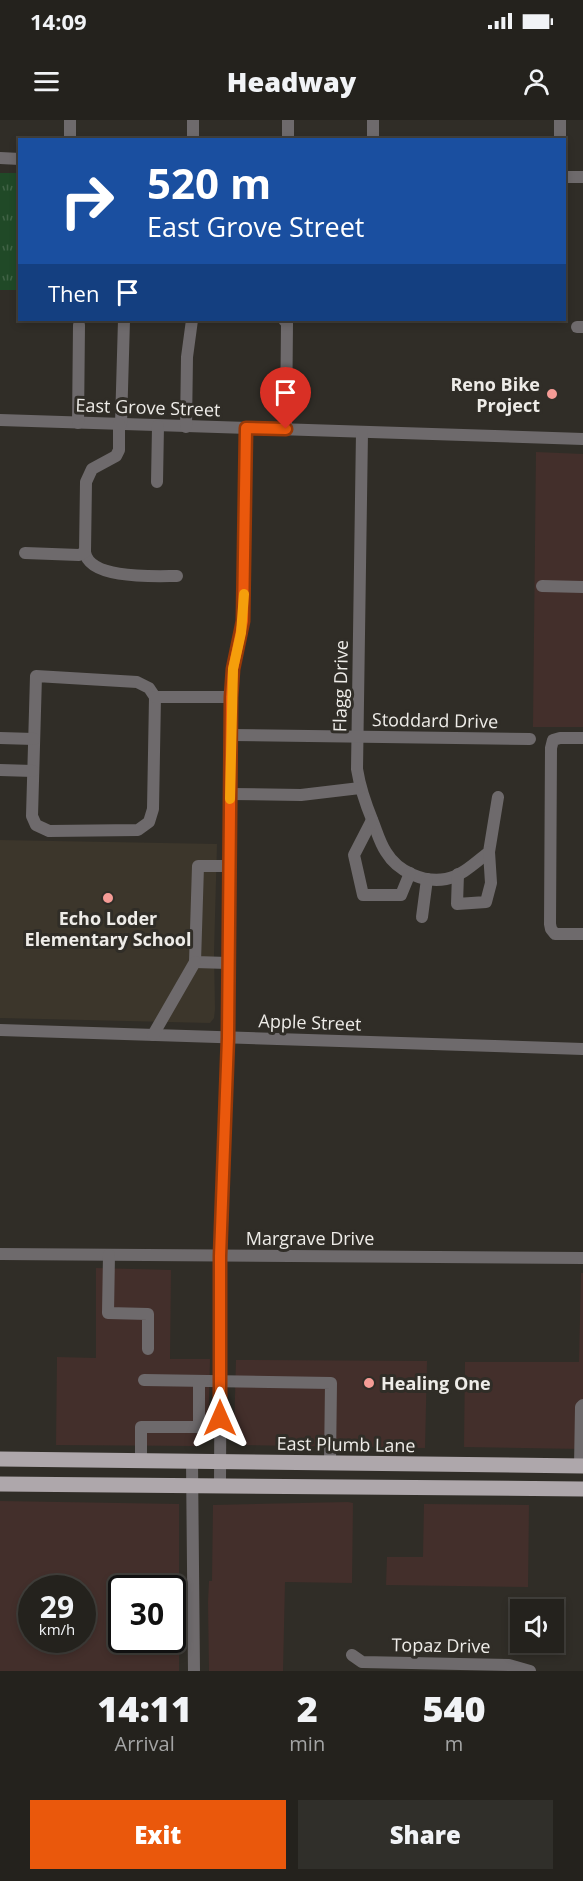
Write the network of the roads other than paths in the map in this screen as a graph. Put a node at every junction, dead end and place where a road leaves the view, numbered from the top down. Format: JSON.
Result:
{"nodes":[{"id":1,"x":70,"y":120,"type":"edge"},
{"id":2,"x":193,"y":120,"type":"edge"},
{"id":3,"x":288,"y":120,"type":"edge"},
{"id":4,"x":373,"y":120,"type":"edge"},
{"id":5,"x":560,"y":120,"type":"edge"},
{"id":6,"x":70,"y":138,"type":"edge"},
{"id":7,"x":193,"y":138,"type":"edge"},
{"id":8,"x":288,"y":138,"type":"edge"},
{"id":9,"x":373,"y":138,"type":"edge"},
{"id":10,"x":560,"y":138,"type":"edge"},
{"id":11,"x":0,"y":158,"type":"edge"},
{"id":12,"x":18,"y":159,"type":"edge"},
{"id":13,"x":566,"y":177,"type":"edge"},
{"id":14,"x":583,"y":177,"type":"edge"},
{"id":15,"x":124,"y":321,"type":"edge"},
{"id":16,"x":192,"y":321,"type":"edge"},
{"id":17,"x":286,"y":321,"type":"edge"},
{"id":18,"x":79,"y":325,"type":"dead end"},
{"id":19,"x":0,"y":420,"type":"edge"},
{"id":20,"x":78,"y":423,"type":"junction"},
{"id":21,"x":120,"y":424,"type":"junction"},
{"id":22,"x":158,"y":426,"type":"junction"},
{"id":23,"x":186,"y":427,"type":"junction"},
{"id":24,"x":246,"y":428,"type":"junction"},
{"id":25,"x":286,"y":429,"type":"junction"},
{"id":26,"x":362,"y":432,"type":"junction"},
{"id":27,"x":583,"y":439,"type":"edge"},
{"id":28,"x":158,"y":482,"type":"dead end"},
{"id":29,"x":85,"y":552,"type":"junction"},
{"id":30,"x":25,"y":553,"type":"dead end"},
{"id":31,"x":177,"y":576,"type":"dead end"},
{"id":32,"x":542,"y":586,"type":"dead end"},
{"id":33,"x":583,"y":587,"type":"edge"},
{"id":34,"x":155,"y":697,"type":"junction"},
{"id":35,"x":231,"y":697,"type":"junction"},
{"id":36,"x":231,"y":735,"type":"junction"},
{"id":37,"x":357,"y":737,"type":"junction"},
{"id":38,"x":0,"y":738,"type":"edge"},
{"id":39,"x":583,"y":738,"type":"edge"},
{"id":40,"x":34,"y":739,"type":"junction"},
{"id":41,"x":530,"y":739,"type":"dead end"},
{"id":42,"x":0,"y":771,"type":"edge"},
{"id":43,"x":33,"y":771,"type":"junction"},
{"id":44,"x":360,"y":788,"type":"junction"},
{"id":45,"x":230,"y":794,"type":"junction"},
{"id":46,"x":498,"y":797,"type":"dead end"},
{"id":47,"x":372,"y":820,"type":"junction"},
{"id":48,"x":489,"y":852,"type":"junction"},
{"id":49,"x":230,"y":866,"type":"junction"},
{"id":50,"x":410,"y":873,"type":"junction"},
{"id":51,"x":458,"y":874,"type":"junction"},
{"id":52,"x":427,"y":879,"type":"junction"},
{"id":53,"x":422,"y":917,"type":"dead end"},
{"id":54,"x":583,"y":934,"type":"edge"},
{"id":55,"x":195,"y":962,"type":"junction"},
{"id":56,"x":228,"y":963,"type":"junction"},
{"id":57,"x":0,"y":1030,"type":"edge"},
{"id":58,"x":153,"y":1035,"type":"junction"},
{"id":59,"x":228,"y":1038,"type":"junction"},
{"id":60,"x":583,"y":1048,"type":"edge"},
{"id":61,"x":0,"y":1254,"type":"edge"},
{"id":62,"x":109,"y":1255,"type":"junction"},
{"id":63,"x":220,"y":1256,"type":"junction"},
{"id":64,"x":583,"y":1258,"type":"edge"},
{"id":65,"x":148,"y":1349,"type":"dead end"},
{"id":66,"x":144,"y":1380,"type":"dead end"},
{"id":67,"x":199,"y":1381,"type":"junction"},
{"id":68,"x":220,"y":1381,"type":"junction"},
{"id":69,"x":583,"y":1404,"type":"edge"},
{"id":70,"x":0,"y":1459,"type":"edge"},
{"id":71,"x":141,"y":1461,"type":"junction"},
{"id":72,"x":192,"y":1461,"type":"junction"},
{"id":73,"x":220,"y":1462,"type":"junction"},
{"id":74,"x":330,"y":1463,"type":"junction"},
{"id":75,"x":582,"y":1466,"type":"edge"},
{"id":76,"x":0,"y":1484,"type":"edge"},
{"id":77,"x":194,"y":1485,"type":"junction"},
{"id":78,"x":220,"y":1485,"type":"junction"},
{"id":79,"x":583,"y":1489,"type":"edge"},
{"id":80,"x":352,"y":1654,"type":"dead end"},
{"id":81,"x":194,"y":1671,"type":"edge"},
{"id":82,"x":530,"y":1671,"type":"edge"}],
"edges":[{"from":1,"to":6,"type":"street"},
{"from":2,"to":7,"type":"street"},
{"from":3,"to":8,"type":"street"},
{"from":4,"to":9,"type":"street"},
{"from":5,"to":10,"type":"street"},
{"from":11,"to":12,"type":"street"},
{"from":13,"to":14,"type":"street"},
{"from":15,"to":21,"type":"street"},
{"from":16,"to":23,"type":"street"},
{"from":17,"to":25,"type":"street"},
{"from":18,"to":20,"type":"street"},
{"from":19,"to":20,"type":"street","name":"East Grove Street"},
{"from":20,"to":21,"type":"street","name":"East Grove Street"},
{"from":21,"to":22,"type":"street","name":"East Grove Street"},
{"from":21,"to":29,"type":"street"},
{"from":22,"to":23,"type":"street","name":"East Grove Street"},
{"from":22,"to":28,"type":"street"},
{"from":23,"to":24,"type":"street","name":"East Grove Street"},
{"from":24,"to":25,"type":"street","name":"East Grove Street"},
{"from":24,"to":35,"type":"street"},
{"from":25,"to":26,"type":"street","name":"East Grove Street"},
{"from":26,"to":27,"type":"street","name":"East Grove Street"},
{"from":26,"to":37,"type":"street","name":"Flagg Drive"},
{"from":29,"to":30,"type":"street"},
{"from":29,"to":31,"type":"street"},
{"from":32,"to":33,"type":"street"},
{"from":34,"to":35,"type":"street"},
{"from":34,"to":40,"type":"street"},
{"from":34,"to":43,"type":"street"},
{"from":35,"to":36,"type":"street"},
{"from":36,"to":37,"type":"street","name":"Stoddard Drive"},
{"from":36,"to":45,"type":"street"},
{"from":37,"to":41,"type":"street","name":"Stoddard Drive"},
{"from":37,"to":44,"type":"street","name":"Flagg Drive"},
{"from":38,"to":40,"type":"street"},
{"from":39,"to":54,"type":"street"},
{"from":40,"to":43,"type":"street"},
{"from":42,"to":43,"type":"street"},
{"from":44,"to":45,"type":"street"},
{"from":44,"to":47,"type":"street","name":"Flagg Drive"},
{"from":45,"to":49,"type":"street"},
{"from":46,"to":48,"type":"street"},
{"from":47,"to":50,"type":"street","name":"Flagg Drive"},
{"from":47,"to":50,"type":"street"},
{"from":48,"to":51,"type":"street"},
{"from":48,"to":51,"type":"street"},
{"from":49,"to":55,"type":"street"},
{"from":49,"to":56,"type":"street"},
{"from":50,"to":52,"type":"street","name":"Flagg Drive"},
{"from":51,"to":52,"type":"street","name":"Flagg Drive"},
{"from":52,"to":53,"type":"street"},
{"from":55,"to":56,"type":"street"},
{"from":55,"to":58,"type":"street"},
{"from":56,"to":59,"type":"street"},
{"from":57,"to":58,"type":"street","name":"Apple Street"},
{"from":58,"to":59,"type":"street","name":"Apple Street"},
{"from":59,"to":60,"type":"street","name":"Apple Street"},
{"from":59,"to":63,"type":"street"},
{"from":61,"to":62,"type":"street","name":"Margrave Drive"},
{"from":62,"to":63,"type":"street","name":"Margrave Drive"},
{"from":62,"to":65,"type":"street"},
{"from":63,"to":64,"type":"street","name":"Margrave Drive"},
{"from":63,"to":68,"type":"street"},
{"from":66,"to":67,"type":"street"},
{"from":67,"to":68,"type":"street"},
{"from":67,"to":71,"type":"street"},
{"from":68,"to":73,"type":"street"},
{"from":68,"to":74,"type":"street"},
{"from":69,"to":75,"type":"street"},
{"from":70,"to":71,"type":"main road","name":"East Plumb Lane"},
{"from":71,"to":72,"type":"main road","name":"East Plumb Lane"},
{"from":72,"to":73,"type":"main road","name":"East Plumb Lane"},
{"from":72,"to":77,"type":"street"},
{"from":73,"to":74,"type":"main road","name":"East Plumb Lane"},
{"from":73,"to":78,"type":"street"},
{"from":74,"to":75,"type":"main road","name":"East Plumb Lane"},
{"from":76,"to":77,"type":"main road"},
{"from":77,"to":78,"type":"main road"},
{"from":77,"to":81,"type":"street"},
{"from":78,"to":79,"type":"main road"},
{"from":80,"to":82,"type":"street","name":"Topaz Drive"}]}
